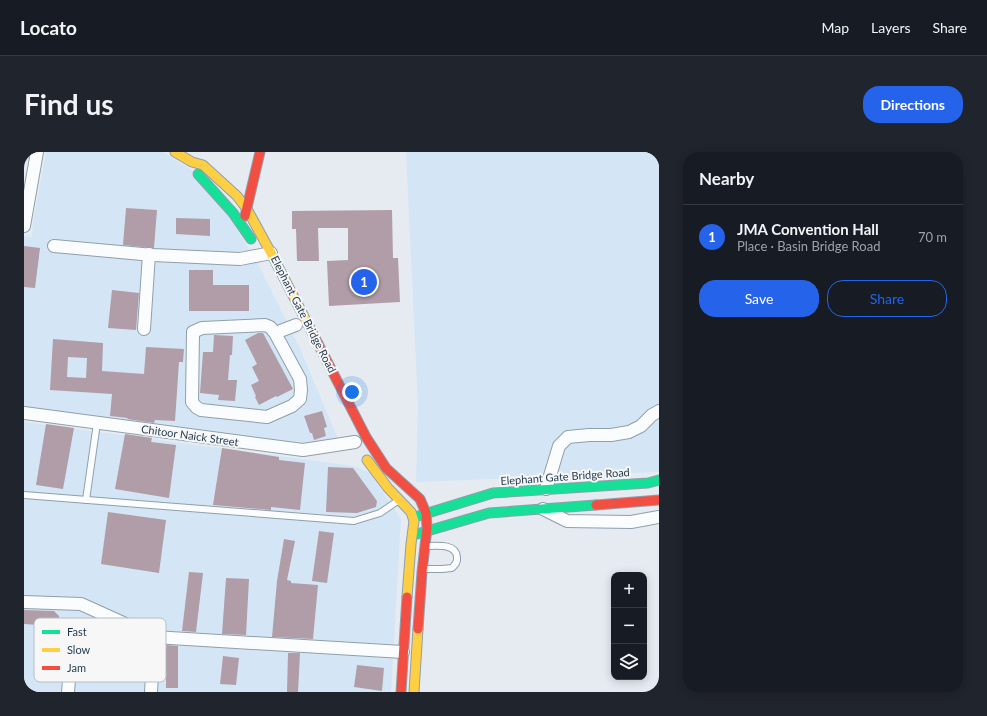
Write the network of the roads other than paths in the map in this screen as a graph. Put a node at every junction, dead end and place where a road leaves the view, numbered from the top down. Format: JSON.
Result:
{"nodes":[{"id":1,"x":37,"y":152,"type":"edge"},
{"id":2,"x":175,"y":152,"type":"edge"},
{"id":3,"x":260,"y":152,"type":"edge"},
{"id":4,"x":192,"y":162,"type":"junction"},
{"id":5,"x":238,"y":192,"type":"junction"},
{"id":6,"x":247,"y":209,"type":"junction"},
{"id":7,"x":234,"y":213,"type":"junction"},
{"id":8,"x":24,"y":226,"type":"edge"},
{"id":9,"x":244,"y":226,"type":"junction"},
{"id":10,"x":54,"y":246,"type":"dead end"},
{"id":11,"x":149,"y":254,"type":"junction"},
{"id":12,"x":265,"y":256,"type":"junction"},
{"id":13,"x":296,"y":325,"type":"dead end"},
{"id":14,"x":144,"y":329,"type":"dead end"},
{"id":15,"x":276,"y":333,"type":"junction"},
{"id":16,"x":659,"y":411,"type":"edge"},
{"id":17,"x":24,"y":413,"type":"edge"},
{"id":18,"x":97,"y":423,"type":"junction"},
{"id":19,"x":358,"y":444,"type":"joint"},
{"id":20,"x":659,"y":480,"type":"edge"},
{"id":21,"x":546,"y":489,"type":"junction"},
{"id":22,"x":24,"y":495,"type":"edge"},
{"id":23,"x":86,"y":500,"type":"junction"},
{"id":24,"x":399,"y":500,"type":"junction"},
{"id":25,"x":659,"y":500,"type":"edge"},
{"id":26,"x":543,"y":509,"type":"junction"},
{"id":27,"x":426,"y":513,"type":"junction"},
{"id":28,"x":413,"y":517,"type":"junction"},
{"id":29,"x":659,"y":517,"type":"edge"},
{"id":30,"x":412,"y":536,"type":"junction"},
{"id":31,"x":426,"y":539,"type":"junction"},
{"id":32,"x":422,"y":569,"type":"junction"},
{"id":33,"x":24,"y":602,"type":"edge"},
{"id":34,"x":108,"y":618,"type":"edge"},
{"id":35,"x":166,"y":642,"type":"edge"},
{"id":36,"x":403,"y":652,"type":"junction"},
{"id":37,"x":69,"y":682,"type":"edge"},
{"id":38,"x":152,"y":682,"type":"edge"},
{"id":39,"x":68,"y":692,"type":"edge"},
{"id":40,"x":151,"y":692,"type":"edge"},
{"id":41,"x":401,"y":692,"type":"edge"},
{"id":42,"x":414,"y":692,"type":"edge"}],
"edges":[{"from":1,"to":8,"type":"street"},
{"from":2,"to":4,"type":"main road"},
{"from":3,"to":6,"type":"main road"},
{"from":4,"to":5,"type":"main road"},
{"from":4,"to":7,"type":"main road","name":"Elephant Gate Bridge Road"},
{"from":5,"to":6,"type":"main road"},
{"from":5,"to":7,"type":"main road"},
{"from":6,"to":9,"type":"main road"},
{"from":6,"to":12,"type":"main road"},
{"from":7,"to":9,"type":"main road","name":"Elephant Gate Bridge Road"},
{"from":9,"to":12,"type":"main road","name":"Elephant Gate Bridge Road"},
{"from":10,"to":11,"type":"street"},
{"from":11,"to":12,"type":"street"},
{"from":11,"to":14,"type":"street"},
{"from":12,"to":27,"type":"main road"},
{"from":13,"to":15,"type":"street"},
{"from":15,"to":15,"type":"street"},
{"from":16,"to":21,"type":"street"},
{"from":17,"to":18,"type":"street","name":"Chitoor Naick Street"},
{"from":18,"to":19,"type":"street","name":"Chitoor Naick Street"},
{"from":18,"to":23,"type":"lane"},
{"from":19,"to":24,"type":"main road"},
{"from":20,"to":21,"type":"main road","name":"Elephant Gate Bridge Road"},
{"from":21,"to":27,"type":"main road","name":"Elephant Gate Bridge Road"},
{"from":22,"to":23,"type":"lane"},
{"from":23,"to":24,"type":"lane"},
{"from":24,"to":28,"type":"main road"},
{"from":25,"to":26,"type":"main road"},
{"from":26,"to":29,"type":"street"},
{"from":26,"to":31,"type":"main road"},
{"from":27,"to":28,"type":"main road","name":"Elephant Gate Bridge Road"},
{"from":27,"to":31,"type":"main road"},
{"from":28,"to":30,"type":"main road"},
{"from":30,"to":31,"type":"main road"},
{"from":30,"to":36,"type":"main road"},
{"from":31,"to":32,"type":"main road"},
{"from":31,"to":32,"type":"lane"},
{"from":32,"to":42,"type":"main road"},
{"from":33,"to":34,"type":"street"},
{"from":35,"to":36,"type":"street"},
{"from":36,"to":41,"type":"main road"},
{"from":37,"to":39,"type":"street"},
{"from":38,"to":40,"type":"street"}]}
